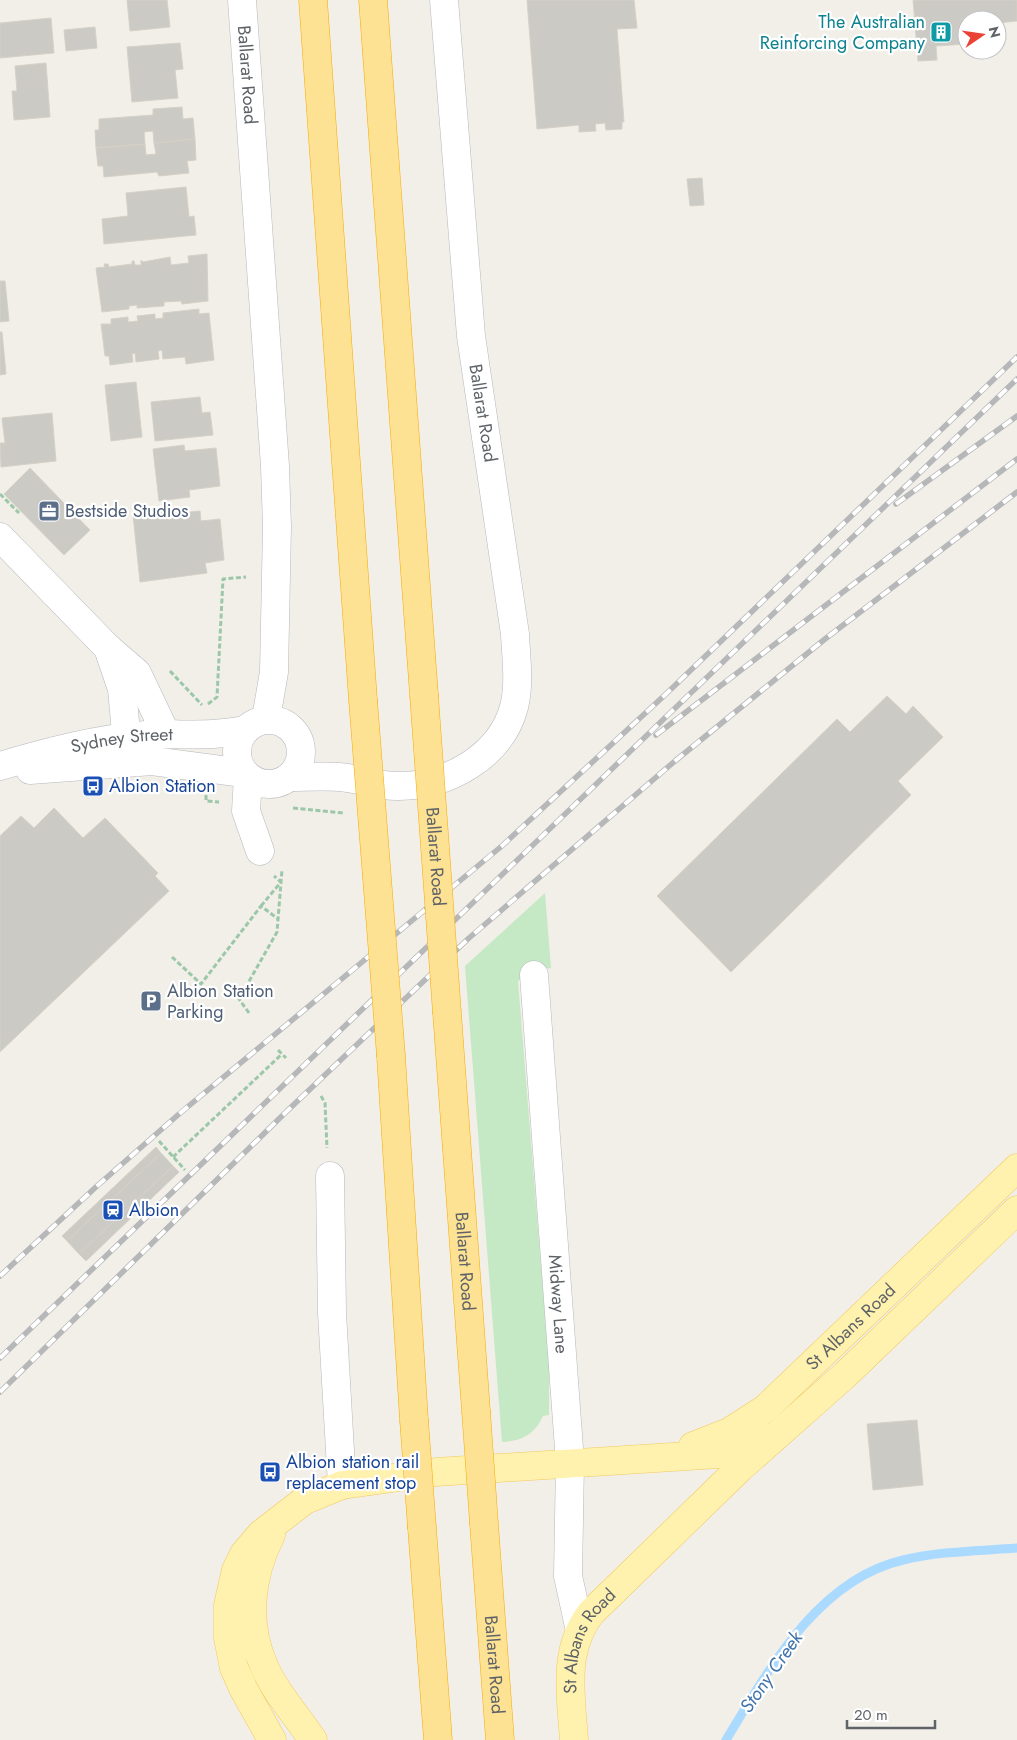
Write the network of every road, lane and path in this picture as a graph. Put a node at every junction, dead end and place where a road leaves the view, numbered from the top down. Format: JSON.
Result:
{"nodes":[{"id":1,"x":242,"y":0,"type":"edge"},
{"id":2,"x":314,"y":0,"type":"edge"},
{"id":3,"x":373,"y":0,"type":"edge"},
{"id":4,"x":444,"y":0,"type":"edge"},
{"id":5,"x":0,"y":537,"type":"edge"},
{"id":6,"x":246,"y":568,"type":"dead end"},
{"id":7,"x":107,"y":647,"type":"junction"},
{"id":8,"x":155,"y":709,"type":"junction"},
{"id":9,"x":255,"y":724,"type":"junction"},
{"id":10,"x":166,"y":734,"type":"junction"},
{"id":11,"x":128,"y":749,"type":"junction"},
{"id":12,"x":0,"y":766,"type":"edge"},
{"id":13,"x":0,"y":772,"type":"edge"},
{"id":14,"x":246,"y":775,"type":"junction"},
{"id":15,"x":289,"y":777,"type":"junction"},
{"id":16,"x":206,"y":801,"type":"dead end"},
{"id":17,"x":245,"y":804,"type":"junction"},
{"id":18,"x":353,"y":814,"type":"dead end"},
{"id":19,"x":271,"y":857,"type":"joint"},
{"id":20,"x":281,"y":882,"type":"junction"},
{"id":21,"x":261,"y":906,"type":"junction"},
{"id":22,"x":278,"y":919,"type":"junction"},
{"id":23,"x":172,"y":957,"type":"dead end"},
{"id":24,"x":534,"y":975,"type":"dead end"},
{"id":25,"x":249,"y":1013,"type":"dead end"},
{"id":26,"x":278,"y":1050,"type":"dead end"},
{"id":27,"x":282,"y":1054,"type":"junction"},
{"id":28,"x":286,"y":1058,"type":"dead end"},
{"id":29,"x":322,"y":1096,"type":"dead end"},
{"id":30,"x":159,"y":1141,"type":"dead end"},
{"id":31,"x":174,"y":1157,"type":"junction"},
{"id":32,"x":1017,"y":1168,"type":"edge"},
{"id":33,"x":186,"y":1170,"type":"dead end"},
{"id":34,"x":330,"y":1176,"type":"joint"},
{"id":35,"x":1017,"y":1210,"type":"edge"},
{"id":36,"x":917,"y":1264,"type":"junction"},
{"id":37,"x":936,"y":1288,"type":"junction"},
{"id":38,"x":775,"y":1436,"type":"junction"},
{"id":39,"x":666,"y":1456,"type":"junction"},
{"id":40,"x":570,"y":1462,"type":"junction"},
{"id":41,"x":342,"y":1485,"type":"junction"},
{"id":42,"x":284,"y":1515,"type":"junction"},
{"id":43,"x":580,"y":1631,"type":"junction"},
{"id":44,"x":272,"y":1740,"type":"edge"},
{"id":45,"x":312,"y":1740,"type":"edge"},
{"id":46,"x":438,"y":1740,"type":"edge"},
{"id":47,"x":500,"y":1740,"type":"edge"},
{"id":48,"x":574,"y":1740,"type":"edge"}],
"edges":[{"from":1,"to":9,"type":"street","name":"Ballarat Road"},
{"from":2,"to":46,"type":"highway","bridge":true},
{"from":3,"to":47,"type":"highway","name":"Ballarat Road","bridge":true},
{"from":4,"to":15,"type":"street","name":"Ballarat Road"},
{"from":5,"to":7,"type":"street"},
{"from":6,"to":8,"type":"path"},
{"from":7,"to":8,"type":"street"},
{"from":7,"to":11,"type":"street"},
{"from":8,"to":10,"type":"street"},
{"from":9,"to":10,"type":"street","name":"Sydney Street"},
{"from":9,"to":14,"type":"street"},
{"from":9,"to":15,"type":"street"},
{"from":10,"to":11,"type":"street","name":"Sydney Street"},
{"from":11,"to":12,"type":"street","name":"Sydney Street"},
{"from":11,"to":13,"type":"street","name":"Sydney Street"},
{"from":11,"to":14,"type":"street","name":"Sydney Street"},
{"from":14,"to":15,"type":"street"},
{"from":14,"to":17,"type":"street"},
{"from":16,"to":17,"type":"path"},
{"from":17,"to":18,"type":"path"},
{"from":17,"to":19,"type":"street"},
{"from":19,"to":20,"type":"path"},
{"from":20,"to":21,"type":"path"},
{"from":20,"to":22,"type":"path"},
{"from":21,"to":22,"type":"path"},
{"from":21,"to":23,"type":"path"},
{"from":22,"to":25,"type":"path"},
{"from":24,"to":40,"type":"street","name":"Midway Lane"},
{"from":26,"to":27,"type":"path"},
{"from":27,"to":28,"type":"path"},
{"from":27,"to":31,"type":"path"},
{"from":29,"to":34,"type":"path"},
{"from":30,"to":31,"type":"path"},
{"from":31,"to":33,"type":"path"},
{"from":32,"to":36,"type":"main road","name":"St Albans Road"},
{"from":34,"to":41,"type":"street"},
{"from":35,"to":37,"type":"main road","name":"St Albans Road"},
{"from":36,"to":37,"type":"main road"},
{"from":36,"to":39,"type":"main road","name":"St Albans Road"},
{"from":37,"to":38,"type":"main road","name":"St Albans Road"},
{"from":38,"to":39,"type":"main road","name":"St Albans Road"},
{"from":38,"to":43,"type":"main road","name":"St Albans Road"},
{"from":39,"to":40,"type":"main road","name":"St Albans Road"},
{"from":40,"to":41,"type":"main road","name":"St Albans Road"},
{"from":40,"to":43,"type":"street","name":"Midway Lane"},
{"from":41,"to":42,"type":"main road","name":"St Albans Road"},
{"from":42,"to":44,"type":"main road","name":"St Albans Road"},
{"from":42,"to":45,"type":"main road","name":"St Albans Road"},
{"from":43,"to":48,"type":"main road","name":"St Albans Road"}]}
